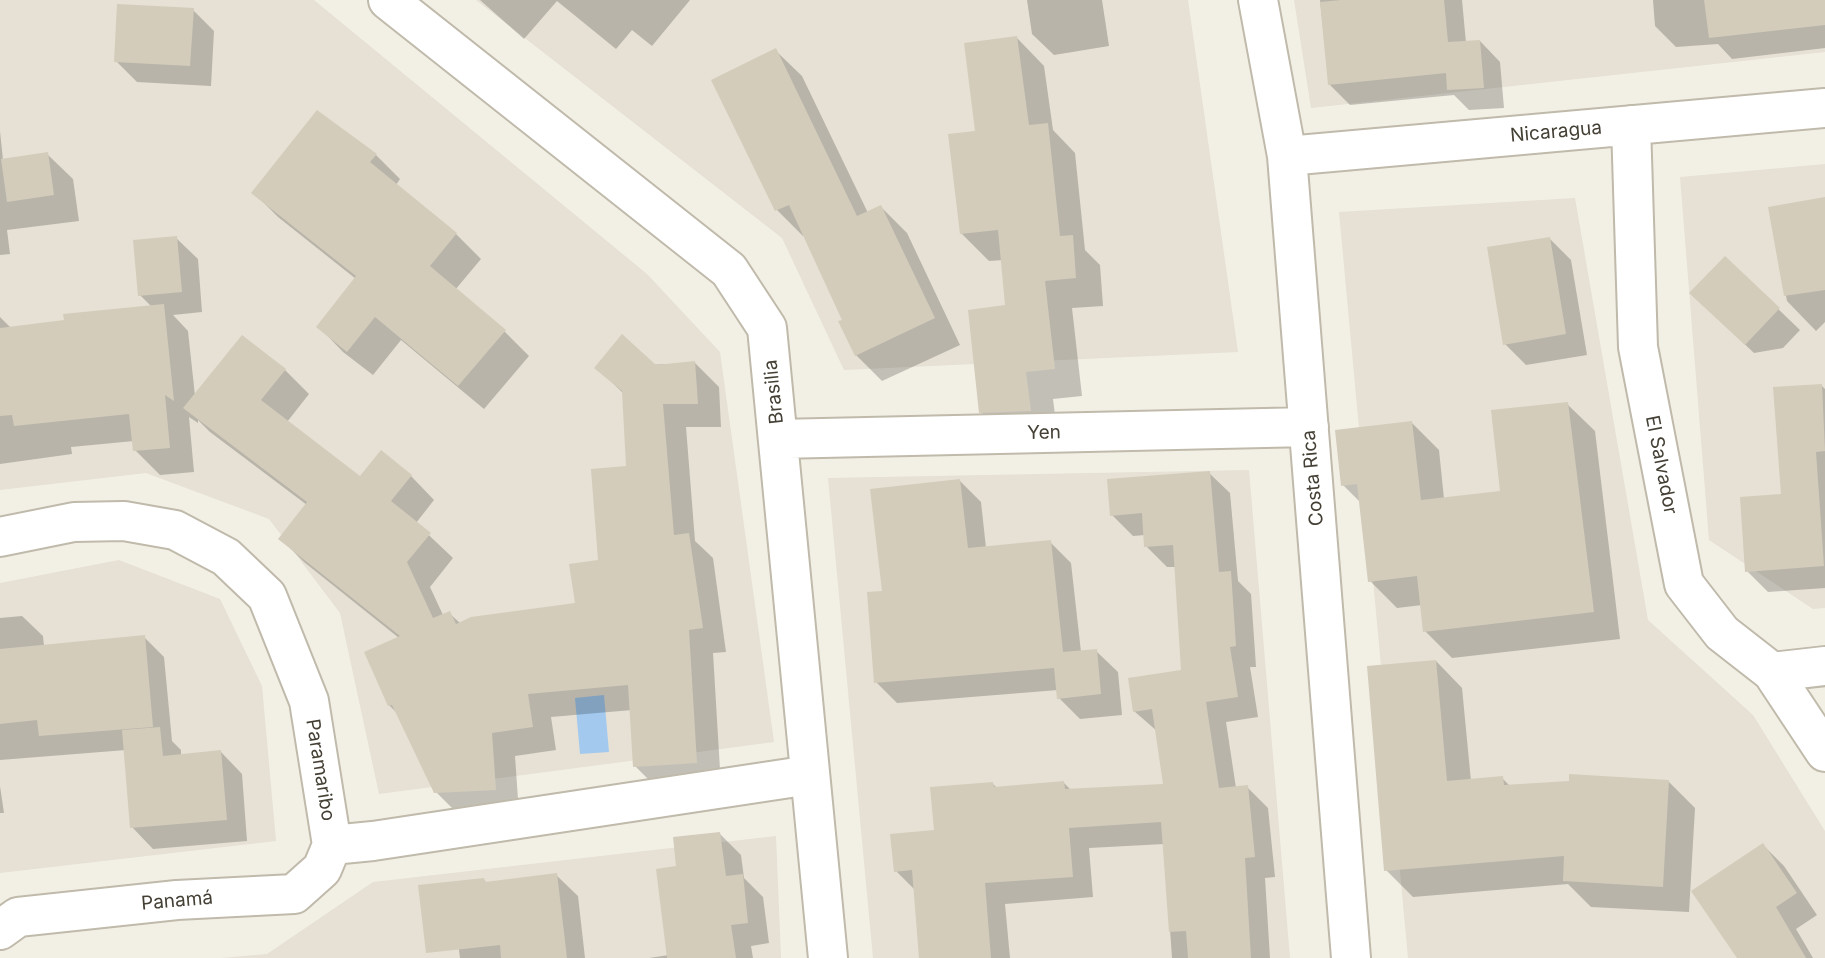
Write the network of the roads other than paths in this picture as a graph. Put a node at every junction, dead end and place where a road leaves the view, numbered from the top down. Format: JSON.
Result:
{"nodes":[{"id":1,"x":388,"y":0,"type":"edge"},
{"id":2,"x":1258,"y":0,"type":"edge"},
{"id":3,"x":1825,"y":108,"type":"edge"},
{"id":4,"x":1631,"y":125,"type":"junction"},
{"id":5,"x":1287,"y":156,"type":"junction"},
{"id":6,"x":1309,"y":427,"type":"junction"},
{"id":7,"x":778,"y":439,"type":"junction"},
{"id":8,"x":0,"y":537,"type":"edge"},
{"id":9,"x":1825,"y":666,"type":"edge"},
{"id":10,"x":1772,"y":672,"type":"junction"},
{"id":11,"x":1825,"y":752,"type":"edge"},
{"id":12,"x":810,"y":775,"type":"junction"},
{"id":13,"x":332,"y":845,"type":"junction"},
{"id":14,"x":0,"y":930,"type":"edge"},
{"id":15,"x":828,"y":958,"type":"edge"},
{"id":16,"x":1351,"y":958,"type":"edge"}],
"edges":[{"from":1,"to":7,"type":"street","name":"Brasilia"},
{"from":2,"to":5,"type":"street","name":"Costa Rica"},
{"from":3,"to":4,"type":"street","name":"Nicaragua"},
{"from":4,"to":5,"type":"street","name":"Nicaragua"},
{"from":4,"to":10,"type":"street","name":"El Salvador"},
{"from":5,"to":6,"type":"street","name":"Costa Rica"},
{"from":6,"to":7,"type":"street","name":"Yen"},
{"from":6,"to":16,"type":"street","name":"Costa Rica"},
{"from":7,"to":12,"type":"street","name":"Brasilia"},
{"from":8,"to":13,"type":"street","name":"Paramaribo"},
{"from":9,"to":10,"type":"street"},
{"from":10,"to":11,"type":"street","name":"El Salvador"},
{"from":12,"to":13,"type":"street","name":"Paramaribo"},
{"from":12,"to":15,"type":"street","name":"Brasilia"},
{"from":13,"to":14,"type":"street","name":"Panamá"}]}
